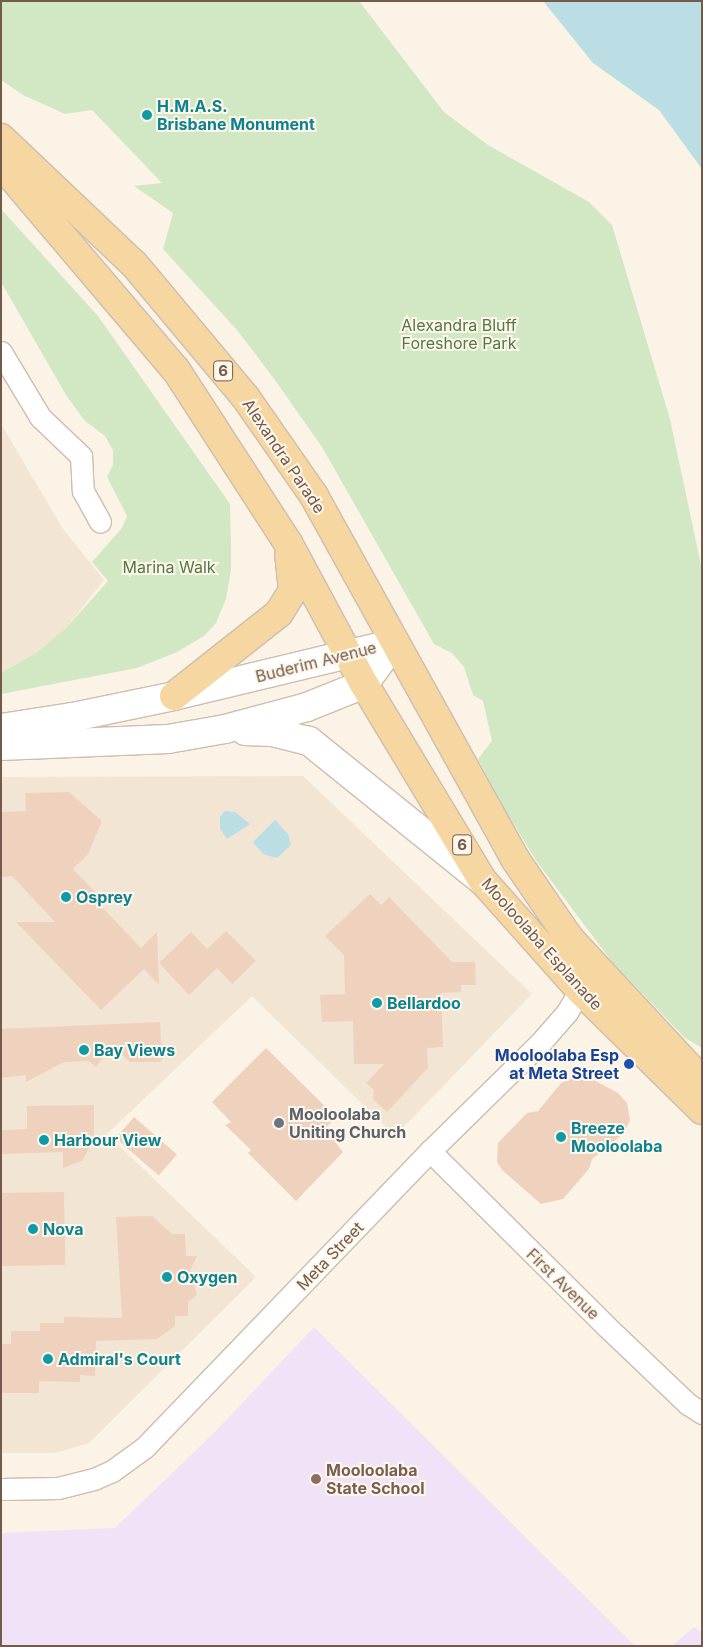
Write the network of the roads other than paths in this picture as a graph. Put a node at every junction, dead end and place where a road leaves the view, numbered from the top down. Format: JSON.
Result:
{"nodes":[{"id":1,"x":1,"y":138,"type":"edge"},
{"id":2,"x":1,"y":164,"type":"edge"},
{"id":3,"x":1,"y":352,"type":"edge"},
{"id":4,"x":100,"y":522,"type":"dead end"},
{"id":5,"x":288,"y":543,"type":"junction"},
{"id":6,"x":394,"y":643,"type":"junction"},
{"id":7,"x":348,"y":654,"type":"junction"},
{"id":8,"x":364,"y":684,"type":"junction"},
{"id":9,"x":174,"y":696,"type":"junction"},
{"id":10,"x":1,"y":728,"type":"edge"},
{"id":11,"x":225,"y":729,"type":"junction"},
{"id":12,"x":1,"y":746,"type":"edge"},
{"id":13,"x":483,"y":881,"type":"junction"},
{"id":14,"x":569,"y":938,"type":"junction"},
{"id":15,"x":580,"y":990,"type":"junction"},
{"id":16,"x":702,"y":1081,"type":"edge"},
{"id":17,"x":702,"y":1110,"type":"edge"},
{"id":18,"x":430,"y":1151,"type":"junction"},
{"id":19,"x":702,"y":1412,"type":"edge"},
{"id":20,"x":1,"y":1489,"type":"edge"}],
"edges":[{"from":1,"to":6,"type":"main road","name":"Alexandra Parade","number":"6"},
{"from":2,"to":5,"type":"main road","number":"6"},
{"from":3,"to":4,"type":"street"},
{"from":5,"to":7,"type":"main road","number":"6"},
{"from":5,"to":9,"type":"main road"},
{"from":6,"to":7,"type":"main road","name":"Buderim Avenue"},
{"from":6,"to":8,"type":"main road","name":"Buderim Avenue"},
{"from":6,"to":14,"type":"main road","name":"Mooloolaba Esplanade","number":"6"},
{"from":7,"to":8,"type":"main road","name":"Mooloolaba Esplanade","number":"6"},
{"from":7,"to":9,"type":"main road","name":"Buderim Avenue"},
{"from":8,"to":11,"type":"main road","name":"Buderim Avenue"},
{"from":8,"to":13,"type":"main road","name":"Mooloolaba Esplanade","number":"6"},
{"from":9,"to":10,"type":"main road","name":"Buderim Avenue"},
{"from":11,"to":12,"type":"main road","name":"Buderim Avenue"},
{"from":11,"to":13,"type":"main road"},
{"from":13,"to":15,"type":"main road","name":"Mooloolaba Esplanade","number":"6"},
{"from":14,"to":15,"type":"street"},
{"from":14,"to":16,"type":"main road","name":"Mooloolaba Esplanade","number":"6"},
{"from":15,"to":17,"type":"main road","name":"Mooloolaba Esplanade","number":"6"},
{"from":15,"to":18,"type":"street","name":"Meta Street"},
{"from":18,"to":19,"type":"street","name":"First Avenue"},
{"from":18,"to":20,"type":"street","name":"Meta Street"}]}
